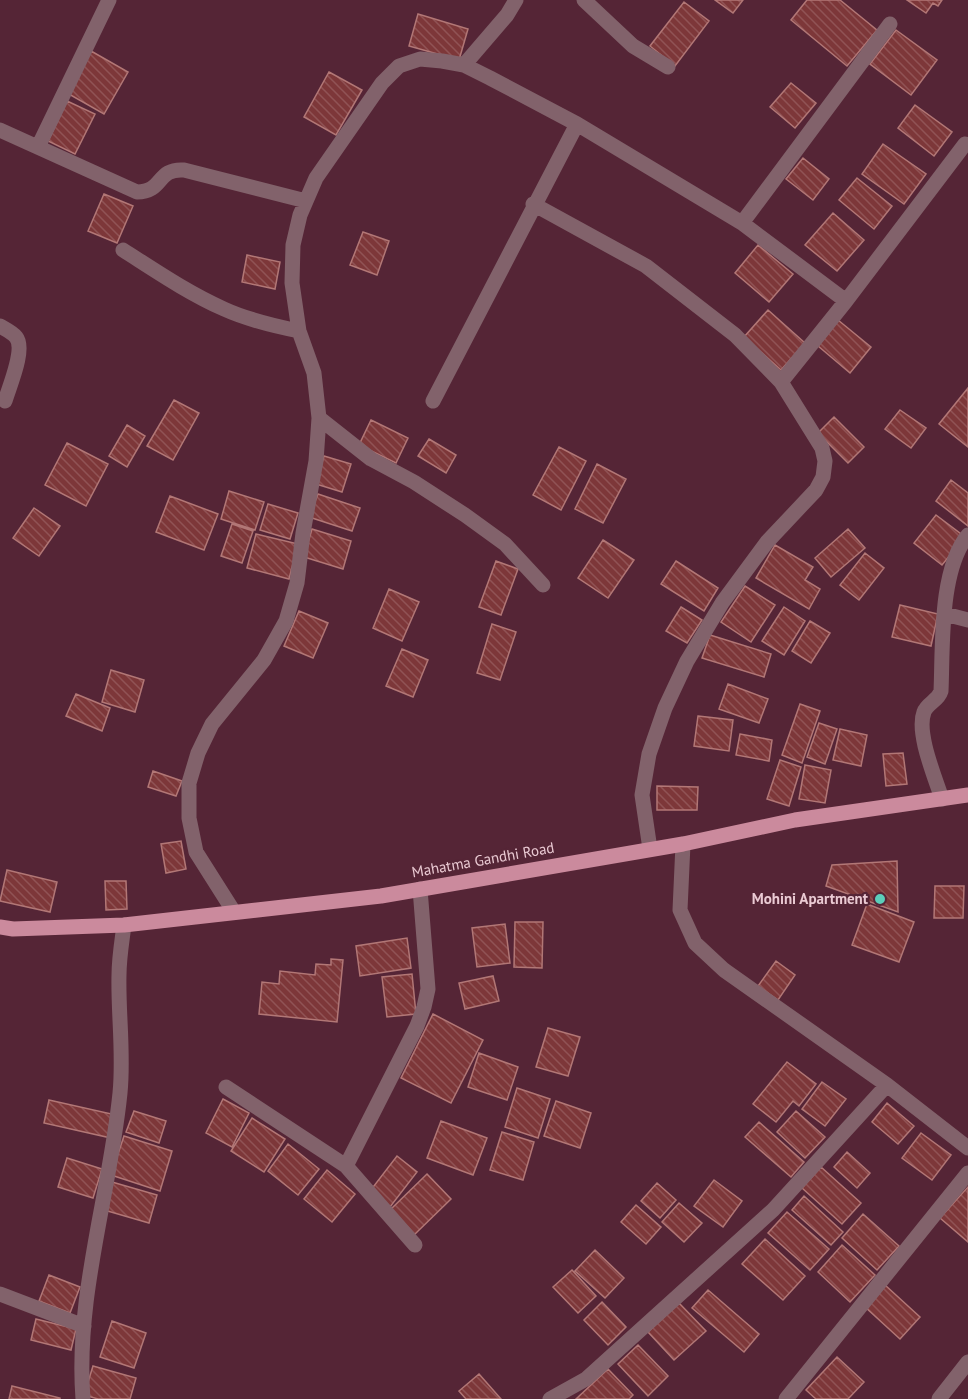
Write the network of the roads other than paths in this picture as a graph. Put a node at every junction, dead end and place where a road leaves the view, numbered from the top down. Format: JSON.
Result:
{"nodes":[{"id":1,"x":109,"y":0,"type":"edge"},
{"id":2,"x":516,"y":0,"type":"edge"},
{"id":3,"x":584,"y":0,"type":"edge"},
{"id":4,"x":890,"y":24,"type":"dead end"},
{"id":5,"x":464,"y":65,"type":"junction"},
{"id":6,"x":668,"y":67,"type":"dead end"},
{"id":7,"x":577,"y":124,"type":"junction"},
{"id":8,"x":0,"y":130,"type":"edge"},
{"id":9,"x":965,"y":144,"type":"dead end"},
{"id":10,"x":38,"y":147,"type":"junction"},
{"id":11,"x":306,"y":201,"type":"junction"},
{"id":12,"x":534,"y":204,"type":"junction"},
{"id":13,"x":742,"y":223,"type":"junction"},
{"id":14,"x":123,"y":250,"type":"dead end"},
{"id":15,"x":846,"y":302,"type":"junction"},
{"id":16,"x":0,"y":326,"type":"edge"},
{"id":17,"x":299,"y":331,"type":"junction"},
{"id":18,"x":781,"y":382,"type":"junction"},
{"id":19,"x":433,"y":400,"type":"dead end"},
{"id":20,"x":5,"y":401,"type":"dead end"},
{"id":21,"x":319,"y":418,"type":"junction"},
{"id":22,"x":968,"y":535,"type":"edge"},
{"id":23,"x":543,"y":585,"type":"dead end"},
{"id":24,"x":945,"y":614,"type":"junction"},
{"id":25,"x":968,"y":620,"type":"edge"},
{"id":26,"x":968,"y":795,"type":"edge"},
{"id":27,"x":942,"y":799,"type":"junction"},
{"id":28,"x":683,"y":844,"type":"junction"},
{"id":29,"x":650,"y":849,"type":"junction"},
{"id":30,"x":420,"y":889,"type":"junction"},
{"id":31,"x":234,"y":912,"type":"junction"},
{"id":32,"x":124,"y":925,"type":"junction"},
{"id":33,"x":0,"y":927,"type":"edge"},
{"id":34,"x":887,"y":1085,"type":"junction"},
{"id":35,"x":226,"y":1087,"type":"dead end"},
{"id":36,"x":968,"y":1148,"type":"edge"},
{"id":37,"x":346,"y":1166,"type":"junction"},
{"id":38,"x":968,"y":1173,"type":"edge"},
{"id":39,"x":415,"y":1245,"type":"dead end"},
{"id":40,"x":0,"y":1294,"type":"edge"},
{"id":41,"x":84,"y":1326,"type":"junction"},
{"id":42,"x":968,"y":1362,"type":"edge"},
{"id":43,"x":83,"y":1399,"type":"edge"},
{"id":44,"x":550,"y":1399,"type":"edge"},
{"id":45,"x":786,"y":1399,"type":"edge"},
{"id":46,"x":939,"y":1399,"type":"edge"}],
"edges":[{"from":1,"to":10,"type":"street"},
{"from":2,"to":5,"type":"street"},
{"from":3,"to":6,"type":"street"},
{"from":4,"to":13,"type":"street"},
{"from":5,"to":7,"type":"street"},
{"from":5,"to":11,"type":"street"},
{"from":7,"to":12,"type":"street"},
{"from":7,"to":13,"type":"street"},
{"from":8,"to":10,"type":"street"},
{"from":9,"to":15,"type":"street"},
{"from":10,"to":11,"type":"street"},
{"from":11,"to":17,"type":"street"},
{"from":12,"to":18,"type":"street"},
{"from":12,"to":19,"type":"street"},
{"from":13,"to":15,"type":"street"},
{"from":14,"to":17,"type":"street"},
{"from":15,"to":18,"type":"street"},
{"from":16,"to":20,"type":"street"},
{"from":17,"to":21,"type":"street"},
{"from":18,"to":29,"type":"street"},
{"from":21,"to":23,"type":"street"},
{"from":21,"to":31,"type":"street"},
{"from":22,"to":24,"type":"street"},
{"from":24,"to":25,"type":"street"},
{"from":24,"to":27,"type":"street"},
{"from":26,"to":27,"type":"main road","name":"Mahatma Gandhi Road"},
{"from":27,"to":28,"type":"main road","name":"Mahatma Gandhi Road"},
{"from":28,"to":29,"type":"main road","name":"Mahatma Gandhi Road"},
{"from":28,"to":34,"type":"street"},
{"from":29,"to":30,"type":"main road","name":"Mahatma Gandhi Road"},
{"from":30,"to":31,"type":"main road","name":"Mahatma Gandhi Road"},
{"from":30,"to":37,"type":"street"},
{"from":31,"to":32,"type":"main road","name":"Mahatma Gandhi Road"},
{"from":32,"to":33,"type":"main road","name":"Mahatma Gandhi Road"},
{"from":32,"to":41,"type":"street"},
{"from":34,"to":36,"type":"street"},
{"from":34,"to":44,"type":"street"},
{"from":35,"to":37,"type":"street"},
{"from":37,"to":39,"type":"street"},
{"from":38,"to":45,"type":"street"},
{"from":40,"to":41,"type":"street"},
{"from":41,"to":43,"type":"street"},
{"from":42,"to":46,"type":"street"}]}
